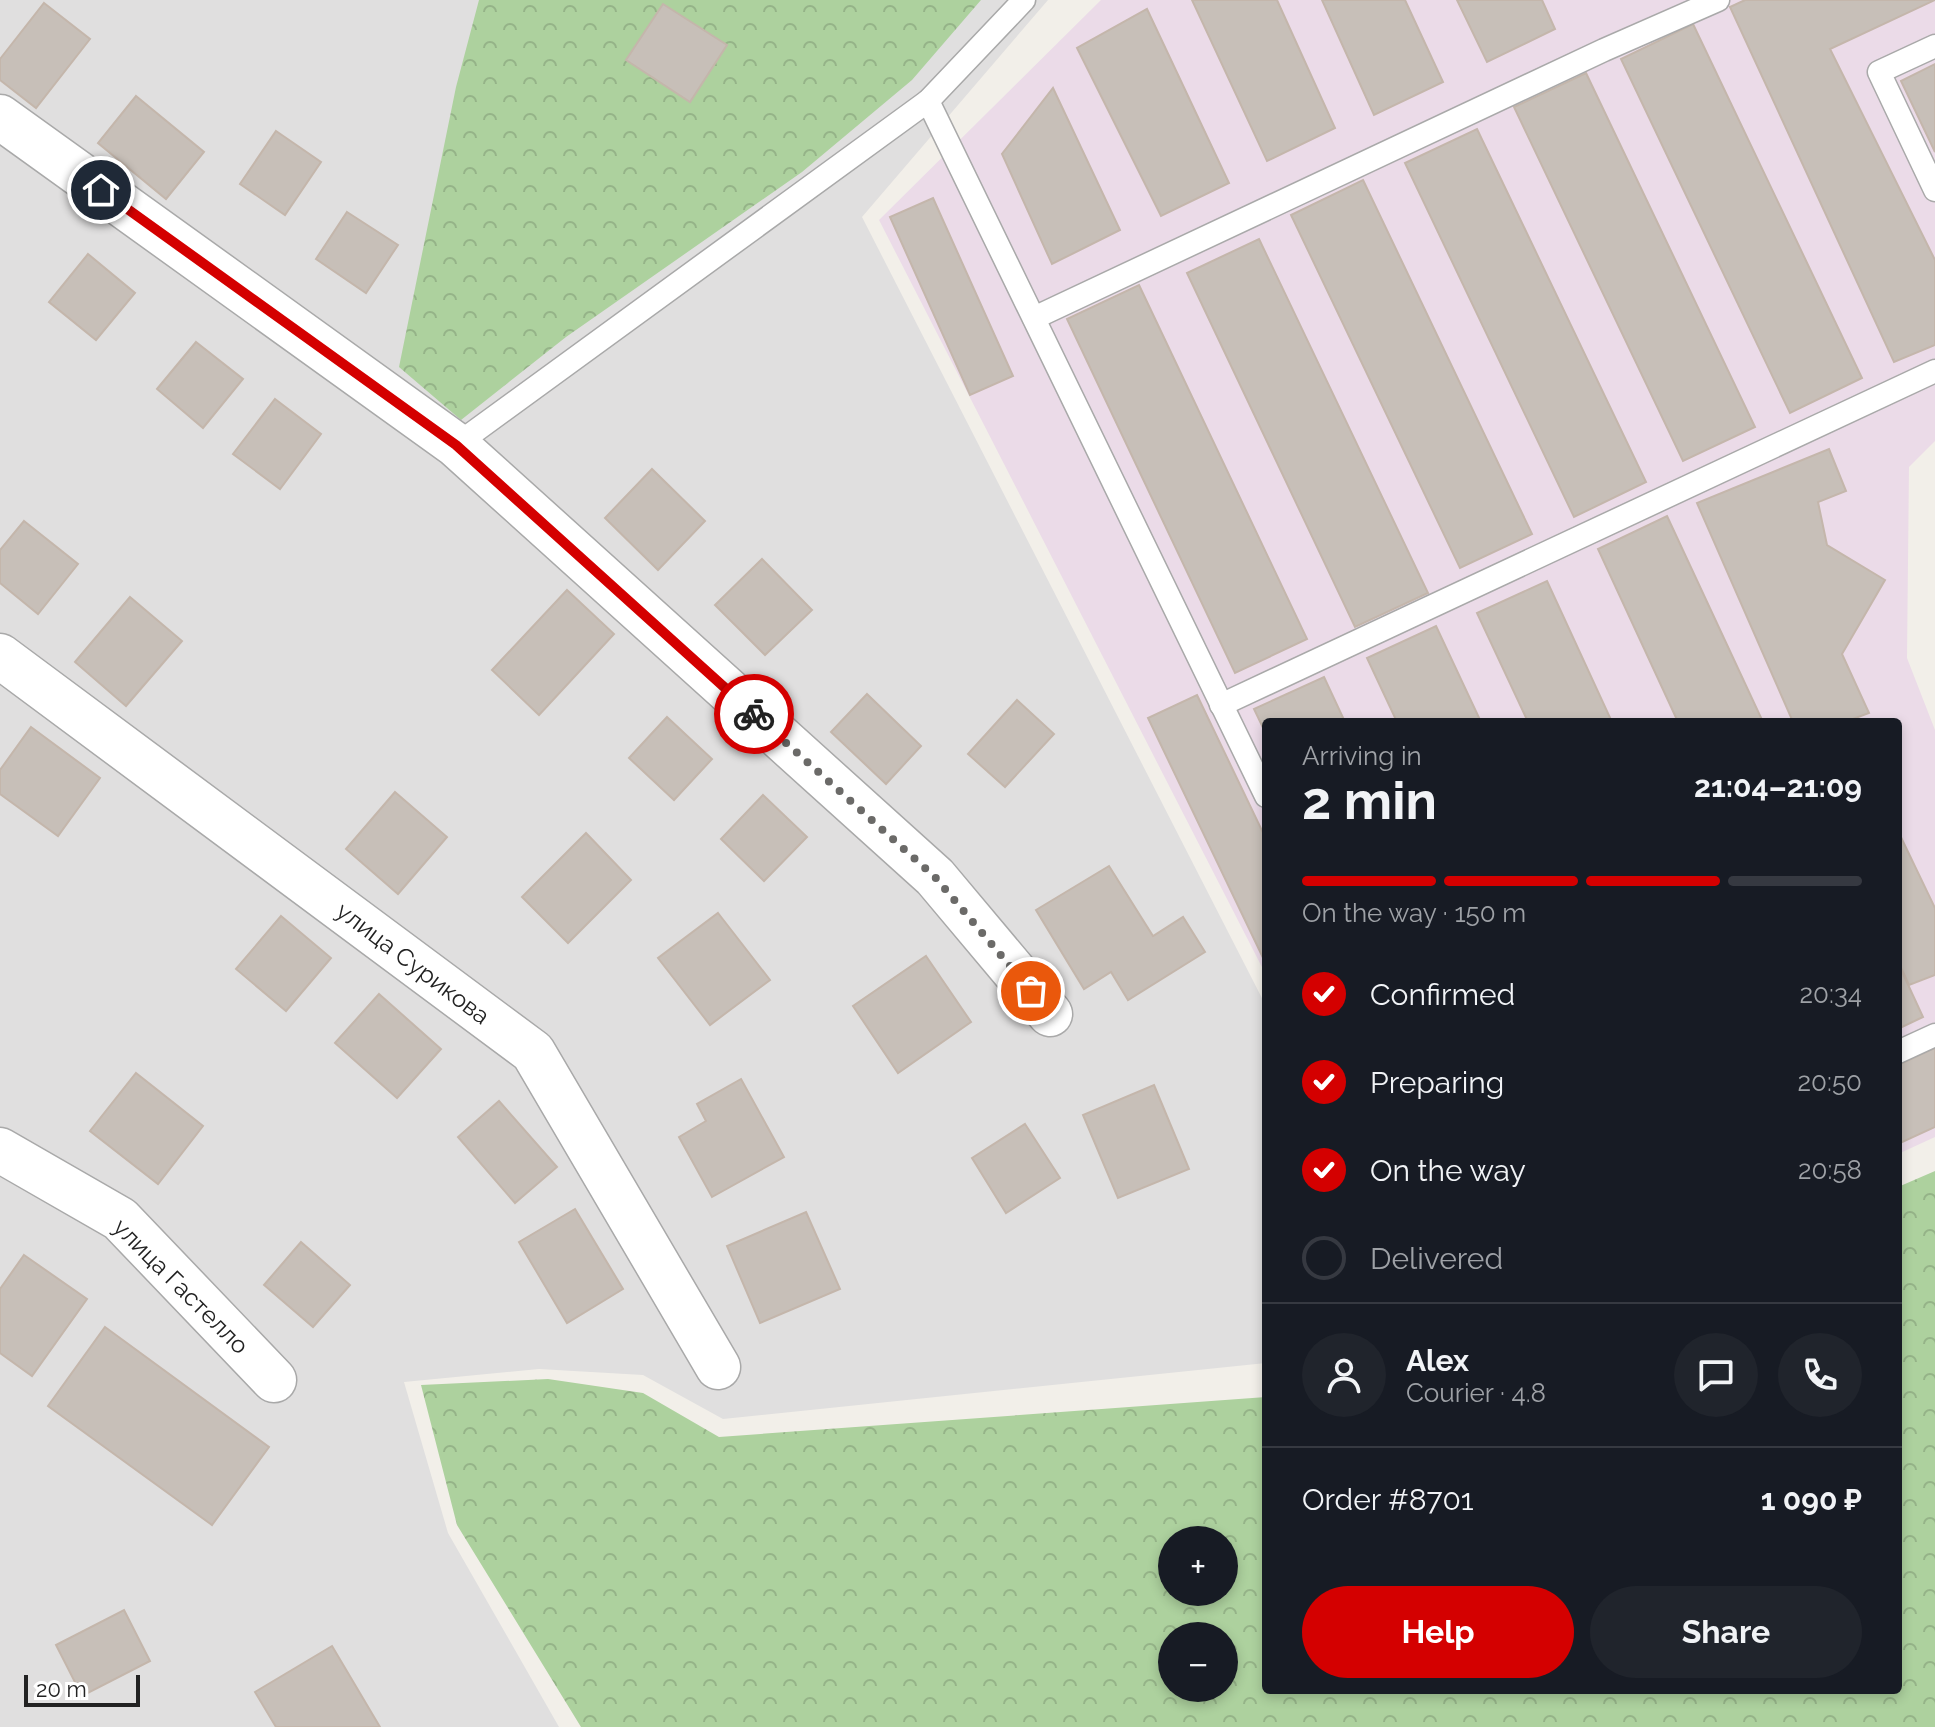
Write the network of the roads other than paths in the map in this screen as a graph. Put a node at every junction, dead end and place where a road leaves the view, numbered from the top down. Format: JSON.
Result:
{"nodes":[{"id":1,"x":1024,"y":0,"type":"edge"},
{"id":2,"x":1718,"y":0,"type":"edge"},
{"id":3,"x":1935,"y":46,"type":"edge"},
{"id":4,"x":928,"y":101,"type":"junction"},
{"id":5,"x":0,"y":117,"type":"edge"},
{"id":6,"x":1935,"y":190,"type":"edge"},
{"id":7,"x":1034,"y":318,"type":"junction"},
{"id":8,"x":1935,"y":371,"type":"edge"},
{"id":9,"x":456,"y":445,"type":"junction"},
{"id":10,"x":0,"y":656,"type":"edge"},
{"id":11,"x":1221,"y":705,"type":"junction"},
{"id":12,"x":1262,"y":788,"type":"edge"},
{"id":13,"x":1050,"y":1014,"type":"dead end"},
{"id":14,"x":1935,"y":1035,"type":"edge"},
{"id":15,"x":1902,"y":1050,"type":"edge"},
{"id":16,"x":0,"y":1150,"type":"edge"},
{"id":17,"x":718,"y":1367,"type":"dead end"},
{"id":18,"x":274,"y":1380,"type":"dead end"}],
"edges":[{"from":1,"to":4,"type":"lane"},
{"from":2,"to":7,"type":"lane"},
{"from":3,"to":6,"type":"lane"},
{"from":4,"to":7,"type":"lane"},
{"from":4,"to":9,"type":"lane"},
{"from":5,"to":9,"type":"street"},
{"from":7,"to":11,"type":"lane"},
{"from":8,"to":11,"type":"lane"},
{"from":9,"to":13,"type":"street"},
{"from":10,"to":17,"type":"street","name":"улица Сурикова"},
{"from":11,"to":12,"type":"lane"},
{"from":14,"to":15,"type":"lane"},
{"from":16,"to":18,"type":"street","name":"улица Гастелло"}]}
